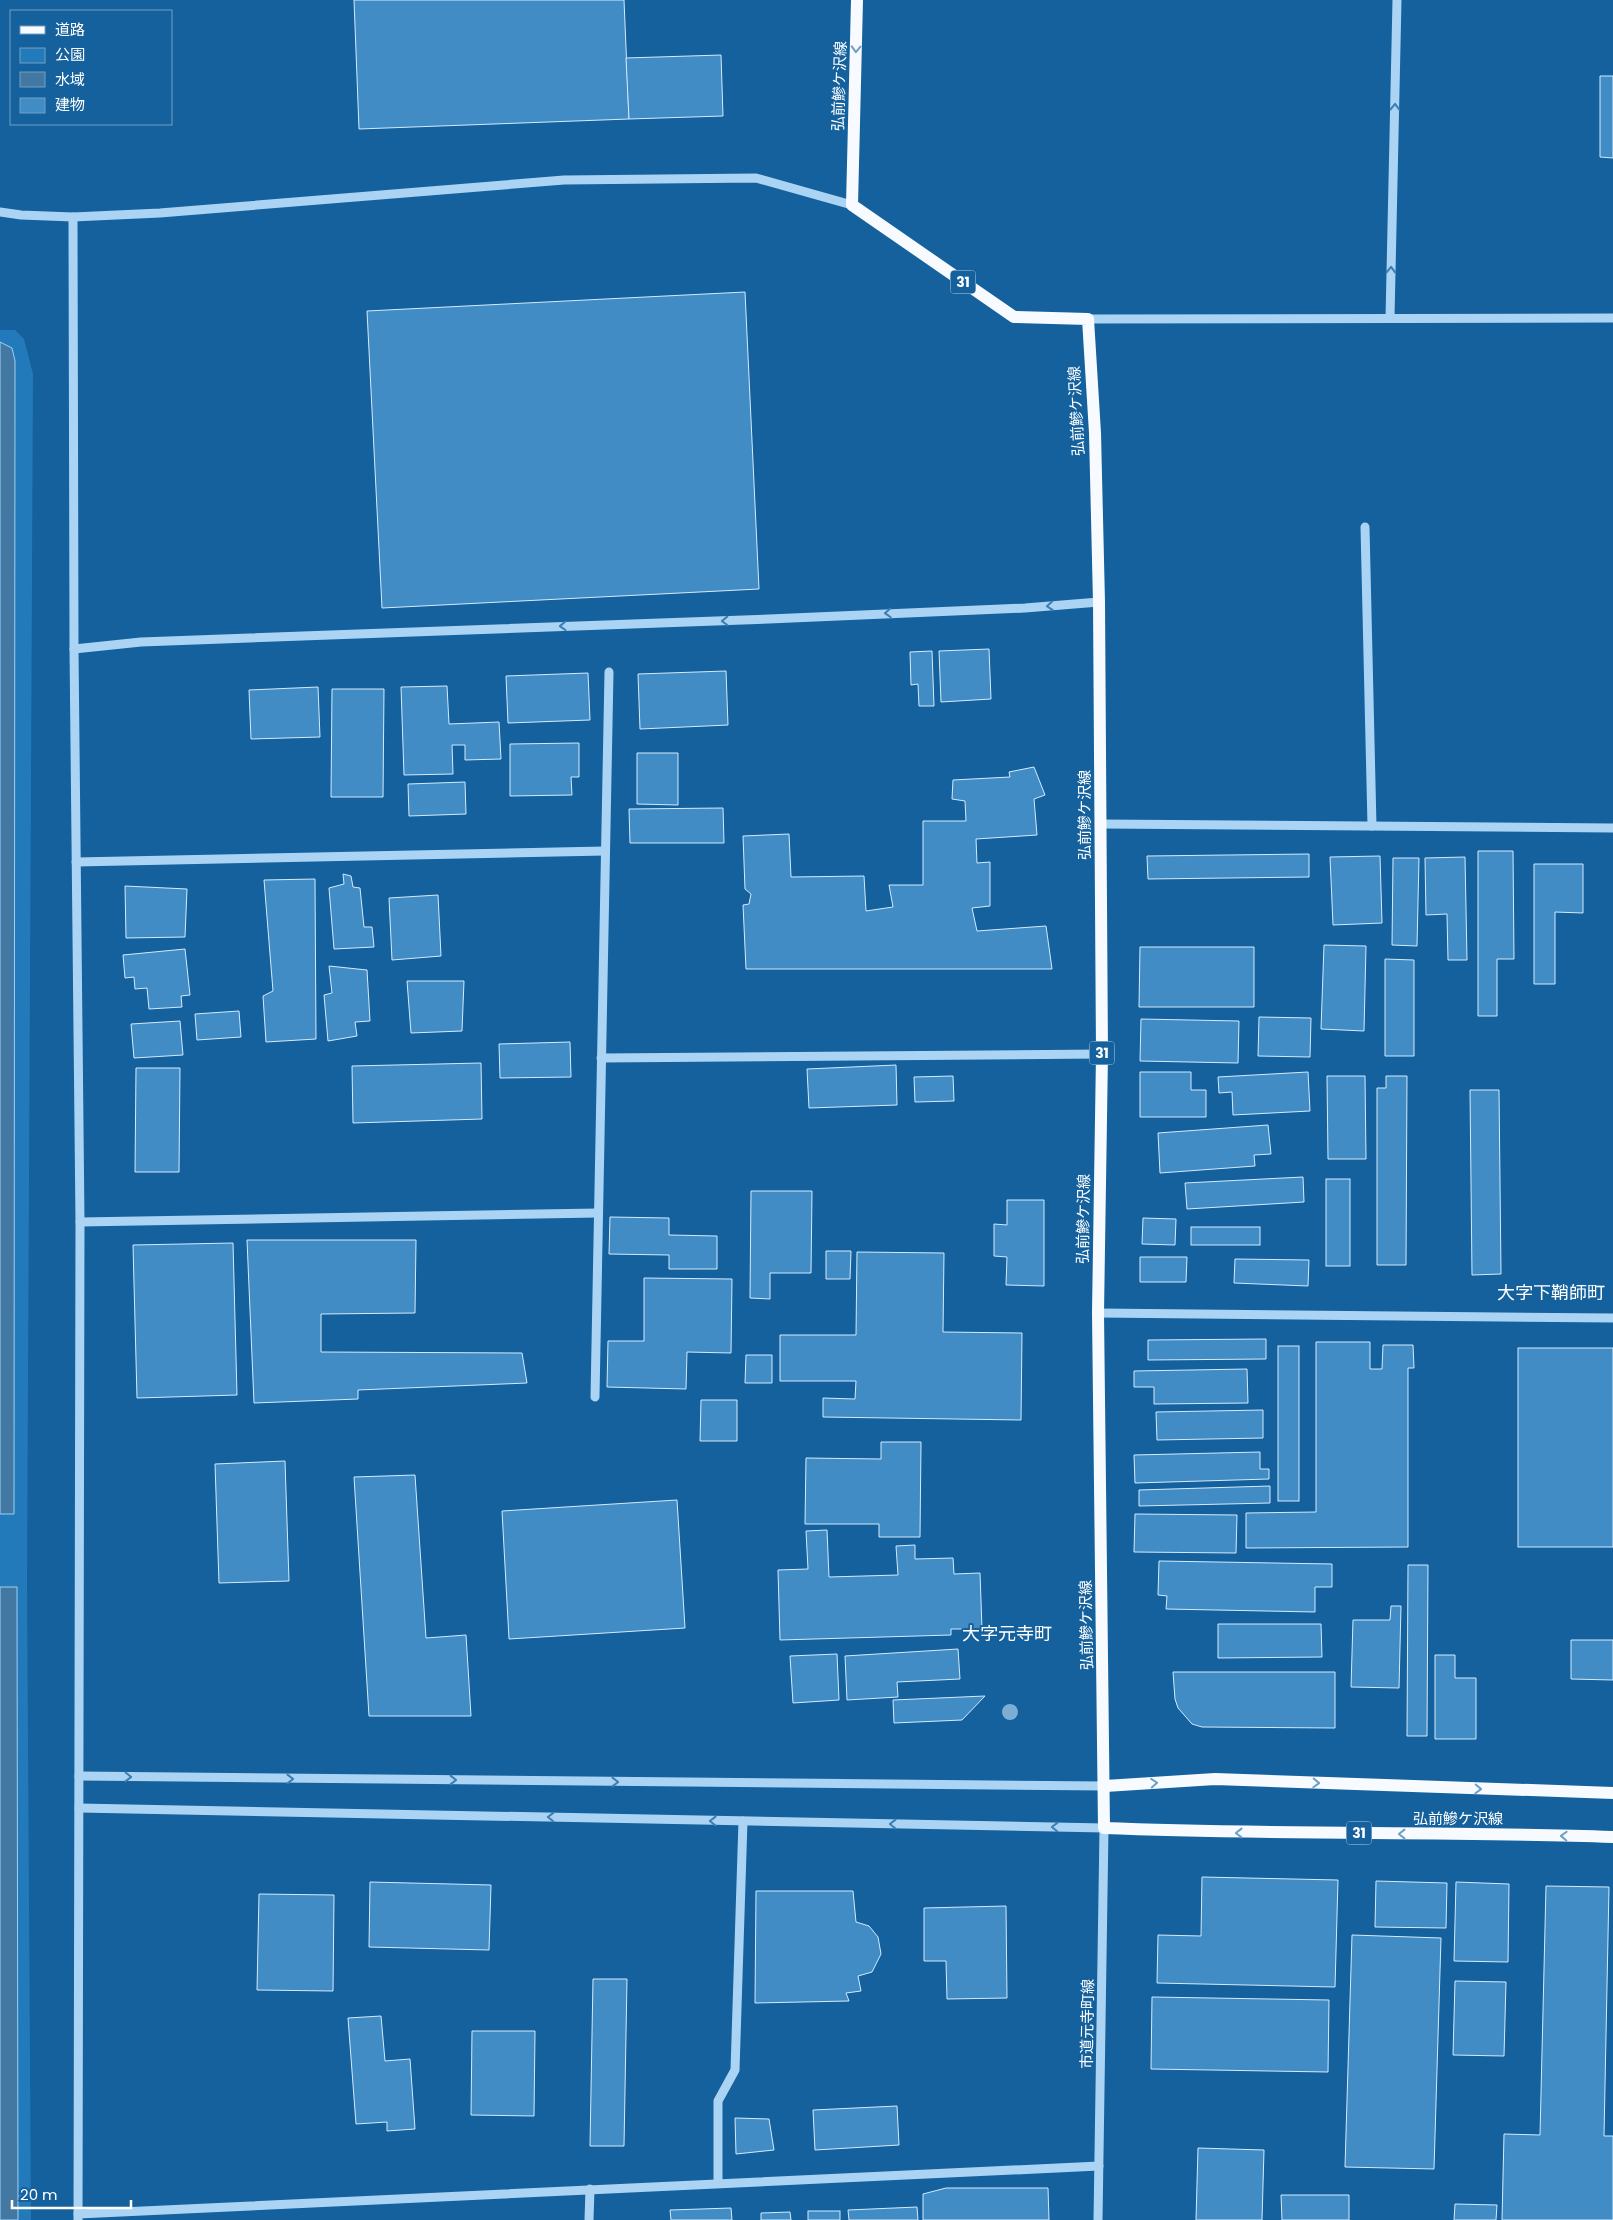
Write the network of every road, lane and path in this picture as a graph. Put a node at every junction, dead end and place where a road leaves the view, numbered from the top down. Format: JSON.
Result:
{"nodes":[{"id":1,"x":858,"y":0,"type":"edge"},
{"id":2,"x":1397,"y":0,"type":"edge"},
{"id":3,"x":852,"y":204,"type":"junction"},
{"id":4,"x":0,"y":212,"type":"edge"},
{"id":5,"x":73,"y":217,"type":"junction"},
{"id":6,"x":1390,"y":318,"type":"junction"},
{"id":7,"x":1613,"y":318,"type":"edge"},
{"id":8,"x":1088,"y":319,"type":"junction"},
{"id":9,"x":1365,"y":527,"type":"dead end"},
{"id":10,"x":1099,"y":602,"type":"junction"},
{"id":11,"x":74,"y":649,"type":"junction"},
{"id":12,"x":609,"y":672,"type":"dead end"},
{"id":13,"x":1101,"y":824,"type":"junction"},
{"id":14,"x":1372,"y":826,"type":"junction"},
{"id":15,"x":1613,"y":828,"type":"edge"},
{"id":16,"x":605,"y":852,"type":"junction"},
{"id":17,"x":76,"y":862,"type":"junction"},
{"id":18,"x":1102,"y":1054,"type":"junction"},
{"id":19,"x":601,"y":1058,"type":"junction"},
{"id":20,"x":598,"y":1213,"type":"junction"},
{"id":21,"x":80,"y":1222,"type":"junction"},
{"id":22,"x":1098,"y":1313,"type":"junction"},
{"id":23,"x":1613,"y":1318,"type":"edge"},
{"id":24,"x":595,"y":1397,"type":"dead end"},
{"id":25,"x":79,"y":1776,"type":"junction"},
{"id":26,"x":1105,"y":1786,"type":"junction"},
{"id":27,"x":1613,"y":1793,"type":"edge"},
{"id":28,"x":79,"y":1808,"type":"junction"},
{"id":29,"x":743,"y":1821,"type":"junction"},
{"id":30,"x":1104,"y":1828,"type":"junction"},
{"id":31,"x":1613,"y":1837,"type":"edge"},
{"id":32,"x":1099,"y":2166,"type":"junction"},
{"id":33,"x":718,"y":2183,"type":"junction"},
{"id":34,"x":590,"y":2189,"type":"junction"},
{"id":35,"x":78,"y":2217,"type":"edge"},
{"id":36,"x":589,"y":2220,"type":"edge"},
{"id":37,"x":1098,"y":2220,"type":"edge"}],
"edges":[{"from":1,"to":3,"type":"main road","name":"弘前鰺ケ沢線","one_way":true},
{"from":6,"to":2,"type":"street","one_way":true},
{"from":3,"to":5,"type":"street"},
{"from":3,"to":8,"type":"main road","number":"31"},
{"from":4,"to":5,"type":"street"},
{"from":5,"to":11,"type":"street"},
{"from":6,"to":7,"type":"street"},
{"from":6,"to":8,"type":"street"},
{"from":8,"to":10,"type":"main road","name":"弘前鰺ケ沢線","number":"31"},
{"from":9,"to":14,"type":"street"},
{"from":10,"to":11,"type":"street","one_way":true},
{"from":10,"to":13,"type":"main road","name":"弘前鰺ケ沢線","number":"31"},
{"from":11,"to":17,"type":"street"},
{"from":12,"to":16,"type":"street"},
{"from":13,"to":14,"type":"street"},
{"from":13,"to":18,"type":"main road","name":"弘前鰺ケ沢線","number":"31"},
{"from":14,"to":15,"type":"street"},
{"from":16,"to":17,"type":"street"},
{"from":16,"to":19,"type":"street"},
{"from":17,"to":21,"type":"street"},
{"from":18,"to":19,"type":"street"},
{"from":18,"to":22,"type":"main road","name":"弘前鰺ケ沢線","number":"31"},
{"from":19,"to":20,"type":"street"},
{"from":20,"to":21,"type":"street"},
{"from":20,"to":24,"type":"street"},
{"from":21,"to":25,"type":"street"},
{"from":22,"to":23,"type":"street"},
{"from":22,"to":26,"type":"main road","name":"弘前鰺ケ沢線","number":"31"},
{"from":25,"to":26,"type":"street","one_way":true},
{"from":25,"to":28,"type":"street"},
{"from":26,"to":27,"type":"main road","name":"弘前鰺ケ沢線","one_way":true},
{"from":26,"to":30,"type":"main road","name":"弘前鰺ケ沢線","number":"31"},
{"from":29,"to":28,"type":"street","one_way":true},
{"from":28,"to":35,"type":"street"},
{"from":30,"to":29,"type":"street","one_way":true},
{"from":29,"to":33,"type":"street"},
{"from":31,"to":30,"type":"main road","name":"弘前鰺ケ沢線","number":"31","one_way":true},
{"from":30,"to":32,"type":"street","name":"市道元寺町線"},
{"from":32,"to":33,"type":"street"},
{"from":32,"to":37,"type":"street","name":"市道元寺町線"},
{"from":33,"to":34,"type":"street"},
{"from":34,"to":35,"type":"street"},
{"from":34,"to":36,"type":"street"}]}
